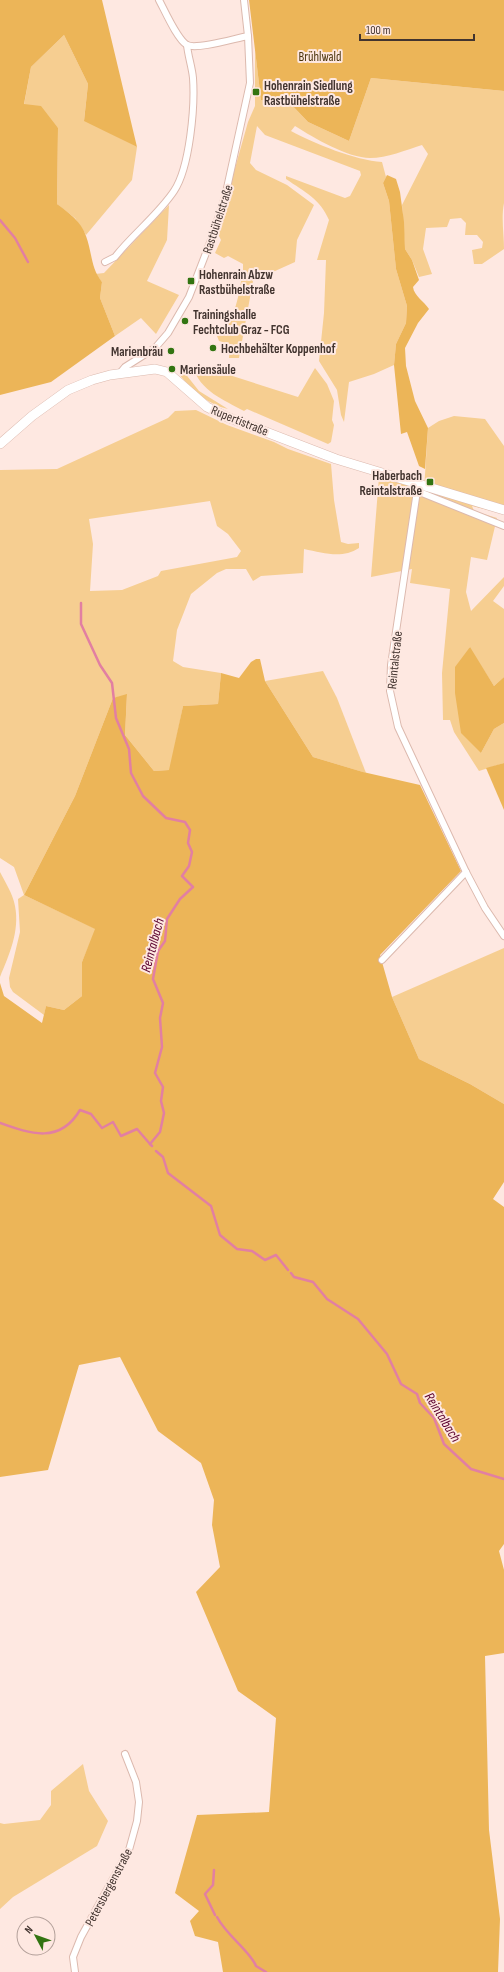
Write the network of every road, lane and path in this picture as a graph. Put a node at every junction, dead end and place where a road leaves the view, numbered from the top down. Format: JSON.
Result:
{"nodes":[{"id":1,"x":159,"y":0,"type":"edge"},
{"id":2,"x":244,"y":0,"type":"edge"},
{"id":3,"x":248,"y":36,"type":"junction"},
{"id":4,"x":187,"y":45,"type":"junction"},
{"id":5,"x":105,"y":262,"type":"dead end"},
{"id":6,"x":120,"y":373,"type":"junction"},
{"id":7,"x":0,"y":444,"type":"edge"},
{"id":8,"x":416,"y":487,"type":"junction"},
{"id":9,"x":504,"y":510,"type":"edge"},
{"id":10,"x":504,"y":526,"type":"edge"},
{"id":11,"x":466,"y":872,"type":"junction"},
{"id":12,"x":504,"y":936,"type":"edge"},
{"id":13,"x":382,"y":960,"type":"dead end"},
{"id":14,"x":124,"y":1754,"type":"dead end"},
{"id":15,"x":74,"y":1972,"type":"edge"}],
"edges":[{"from":1,"to":4,"type":"street"},
{"from":2,"to":3,"type":"street","name":"Rastbühelstraße"},
{"from":3,"to":4,"type":"street"},
{"from":3,"to":6,"type":"street","name":"Rastbühelstraße"},
{"from":4,"to":5,"type":"street"},
{"from":6,"to":7,"type":"main road","name":"Rupertistraße"},
{"from":6,"to":8,"type":"main road","name":"Rupertistraße"},
{"from":8,"to":9,"type":"main road","name":"Rupertistraße"},
{"from":8,"to":10,"type":"street"},
{"from":8,"to":11,"type":"street","name":"Reintalstraße"},
{"from":11,"to":12,"type":"street","name":"Reintalstraße"},
{"from":11,"to":13,"type":"street"},
{"from":14,"to":15,"type":"street","name":"Petersbergenstraße"}]}
